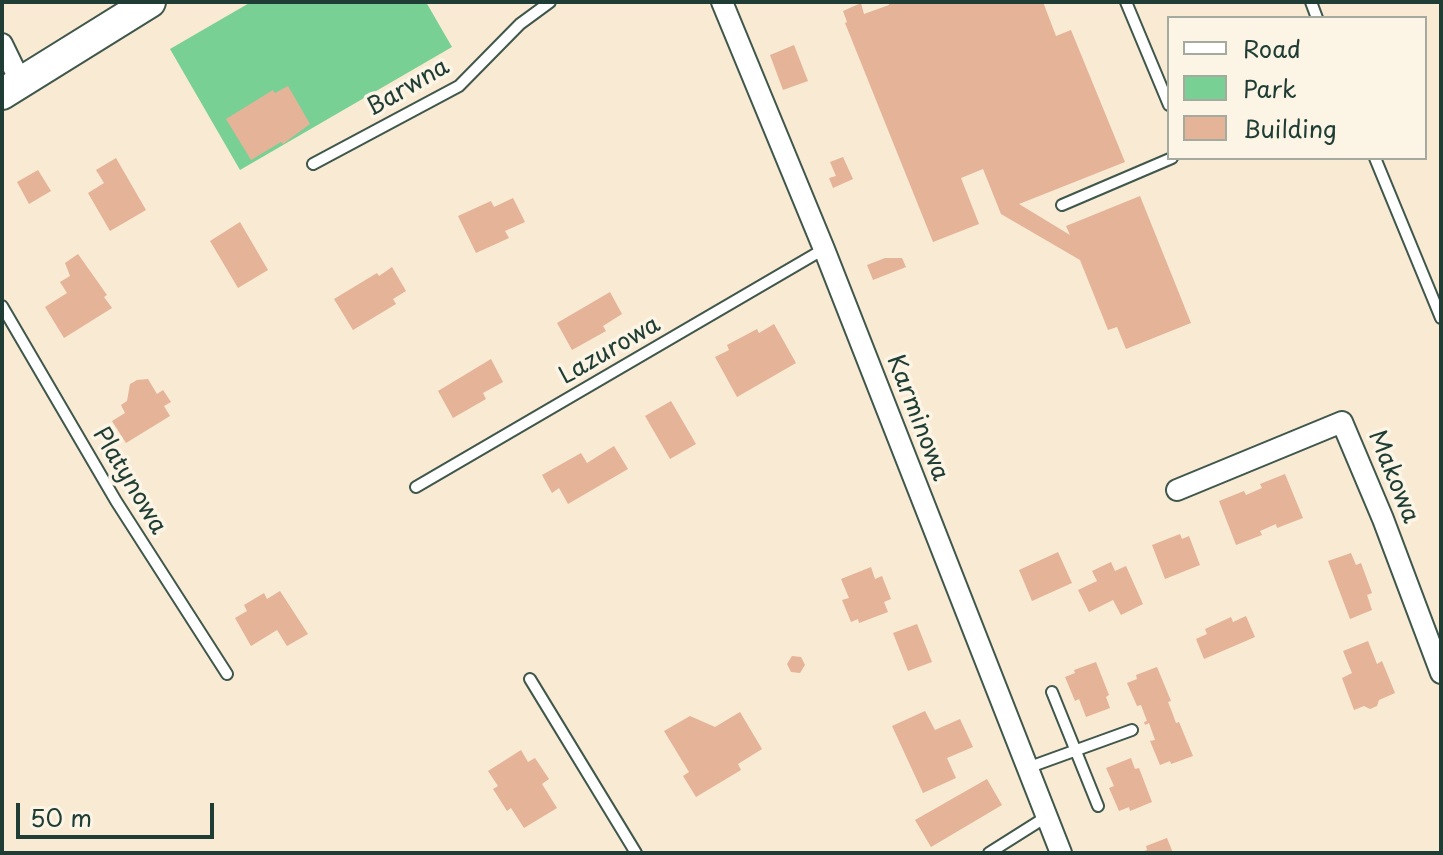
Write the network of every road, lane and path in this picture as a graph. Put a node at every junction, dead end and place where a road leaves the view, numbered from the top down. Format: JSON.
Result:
{"nodes":[{"id":1,"x":150,"y":2,"type":"edge"},
{"id":2,"x":550,"y":2,"type":"edge"},
{"id":3,"x":722,"y":2,"type":"edge"},
{"id":4,"x":1126,"y":2,"type":"edge"},
{"id":5,"x":2,"y":44,"type":"edge"},
{"id":6,"x":11,"y":88,"type":"edge"},
{"id":7,"x":1167,"y":100,"type":"edge"},
{"id":8,"x":1167,"y":160,"type":"edge"},
{"id":9,"x":1376,"y":160,"type":"edge"},
{"id":10,"x":313,"y":164,"type":"dead end"},
{"id":11,"x":1062,"y":205,"type":"dead end"},
{"id":12,"x":824,"y":249,"type":"junction"},
{"id":13,"x":2,"y":306,"type":"edge"},
{"id":14,"x":1441,"y":318,"type":"edge"},
{"id":15,"x":416,"y":487,"type":"dead end"},
{"id":16,"x":1177,"y":490,"type":"dead end"},
{"id":17,"x":1441,"y":673,"type":"edge"},
{"id":18,"x":227,"y":674,"type":"dead end"},
{"id":19,"x":530,"y":679,"type":"dead end"},
{"id":20,"x":1052,"y":692,"type":"dead end"},
{"id":21,"x":1132,"y":730,"type":"dead end"},
{"id":22,"x":1076,"y":750,"type":"junction"},
{"id":23,"x":1027,"y":768,"type":"junction"},
{"id":24,"x":1098,"y":806,"type":"dead end"},
{"id":25,"x":1046,"y":817,"type":"junction"},
{"id":26,"x":636,"y":853,"type":"edge"},
{"id":27,"x":989,"y":853,"type":"edge"},
{"id":28,"x":1061,"y":853,"type":"edge"}],
"edges":[{"from":1,"to":6,"type":"street"},
{"from":2,"to":10,"type":"lane","name":"Barwna"},
{"from":3,"to":12,"type":"street","name":"Karminowa"},
{"from":4,"to":7,"type":"lane"},
{"from":5,"to":6,"type":"street"},
{"from":8,"to":11,"type":"lane"},
{"from":9,"to":14,"type":"lane"},
{"from":12,"to":15,"type":"lane","name":"Lazurowa"},
{"from":12,"to":23,"type":"street","name":"Karminowa"},
{"from":13,"to":18,"type":"lane","name":"Platynowa"},
{"from":16,"to":17,"type":"street","name":"Makowa"},
{"from":19,"to":26,"type":"lane"},
{"from":20,"to":22,"type":"lane"},
{"from":21,"to":22,"type":"lane"},
{"from":22,"to":23,"type":"lane"},
{"from":22,"to":24,"type":"lane"},
{"from":23,"to":25,"type":"street","name":"Karminowa"},
{"from":25,"to":27,"type":"lane"},
{"from":25,"to":28,"type":"street","name":"Karminowa"}]}
